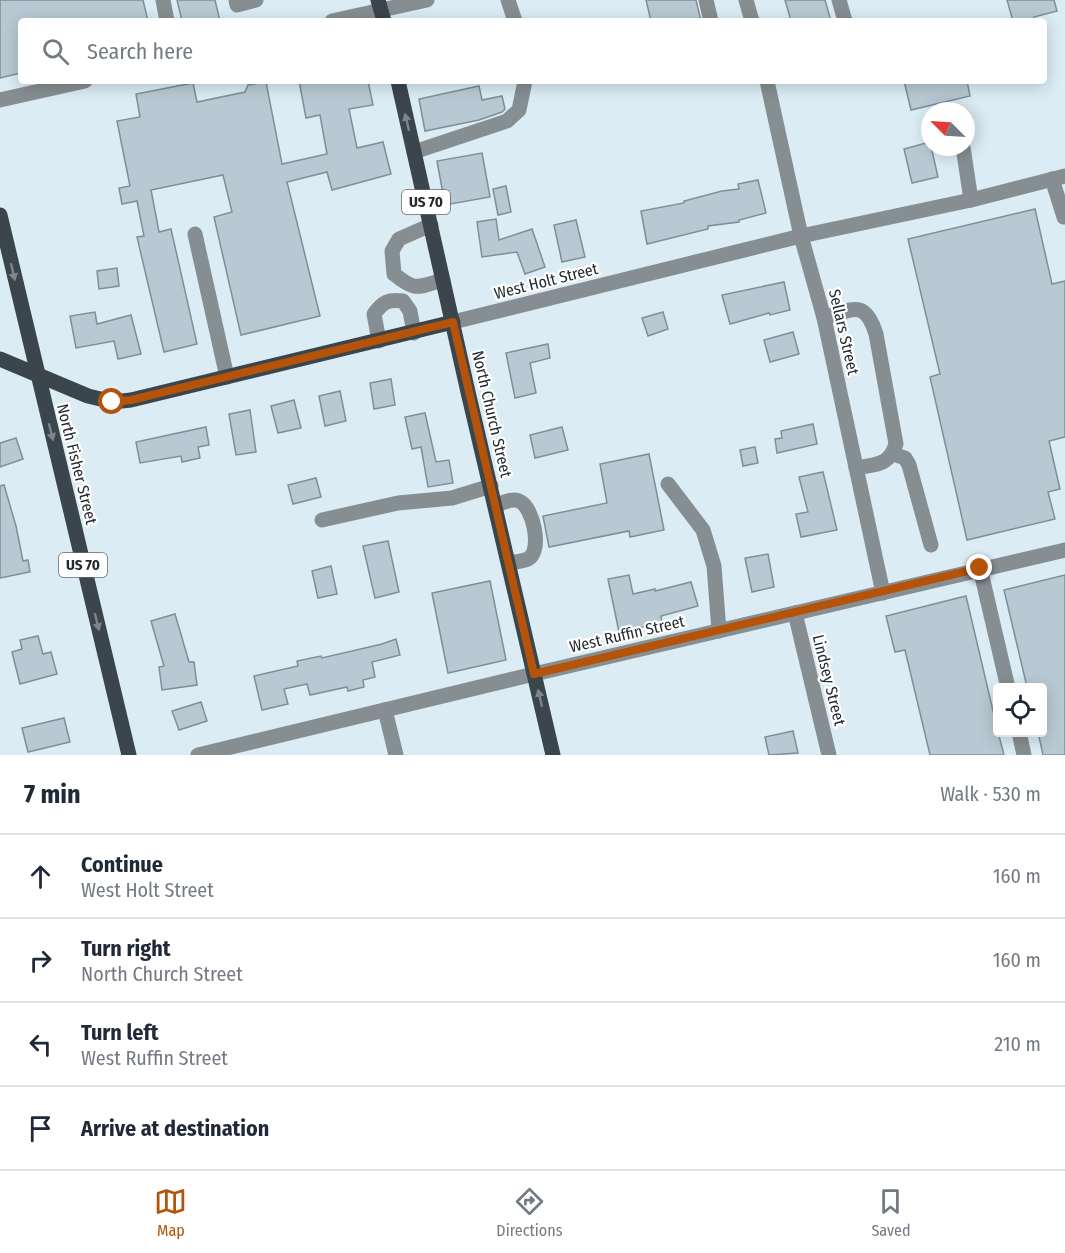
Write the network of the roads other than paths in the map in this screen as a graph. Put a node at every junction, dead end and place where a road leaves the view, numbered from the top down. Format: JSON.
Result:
{"nodes":[{"id":1,"x":163,"y":0,"type":"edge"},
{"id":2,"x":256,"y":0,"type":"edge"},
{"id":3,"x":427,"y":0,"type":"edge"},
{"id":4,"x":508,"y":0,"type":"edge"},
{"id":5,"x":706,"y":0,"type":"edge"},
{"id":6,"x":746,"y":0,"type":"edge"},
{"id":7,"x":839,"y":0,"type":"edge"},
{"id":8,"x":236,"y":2,"type":"edge"},
{"id":9,"x":381,"y":11,"type":"edge"},
{"id":10,"x":167,"y":18,"type":"edge"},
{"id":11,"x":239,"y":18,"type":"edge"},
{"id":12,"x":347,"y":18,"type":"edge"},
{"id":13,"x":514,"y":18,"type":"edge"},
{"id":14,"x":710,"y":18,"type":"edge"},
{"id":15,"x":751,"y":18,"type":"edge"},
{"id":16,"x":844,"y":18,"type":"edge"},
{"id":17,"x":72,"y":84,"type":"edge"},
{"id":18,"x":399,"y":84,"type":"edge"},
{"id":19,"x":524,"y":84,"type":"edge"},
{"id":20,"x":769,"y":84,"type":"edge"},
{"id":21,"x":0,"y":100,"type":"edge"},
{"id":22,"x":414,"y":152,"type":"junction"},
{"id":23,"x":964,"y":156,"type":"edge"},
{"id":24,"x":1058,"y":177,"type":"edge"},
{"id":25,"x":970,"y":200,"type":"junction"},
{"id":26,"x":0,"y":215,"type":"edge"},
{"id":27,"x":1065,"y":217,"type":"edge"},
{"id":28,"x":431,"y":225,"type":"junction"},
{"id":29,"x":195,"y":234,"type":"dead end"},
{"id":30,"x":801,"y":236,"type":"junction"},
{"id":31,"x":394,"y":274,"type":"junction"},
{"id":32,"x":443,"y":280,"type":"junction"},
{"id":33,"x":391,"y":299,"type":"junction"},
{"id":34,"x":824,"y":318,"type":"junction"},
{"id":35,"x":453,"y":322,"type":"junction"},
{"id":36,"x":414,"y":333,"type":"junction"},
{"id":37,"x":379,"y":341,"type":"junction"},
{"id":38,"x":0,"y":359,"type":"edge"},
{"id":39,"x":37,"y":375,"type":"junction"},
{"id":40,"x":227,"y":377,"type":"junction"},
{"id":41,"x":893,"y":454,"type":"junction"},
{"id":42,"x":856,"y":468,"type":"junction"},
{"id":43,"x":668,"y":484,"type":"dead end"},
{"id":44,"x":491,"y":486,"type":"junction"},
{"id":45,"x":496,"y":504,"type":"junction"},
{"id":46,"x":322,"y":520,"type":"dead end"},
{"id":47,"x":931,"y":545,"type":"dead end"},
{"id":48,"x":1065,"y":550,"type":"edge"},
{"id":49,"x":509,"y":563,"type":"junction"},
{"id":50,"x":980,"y":568,"type":"junction"},
{"id":51,"x":883,"y":593,"type":"junction"},
{"id":52,"x":795,"y":613,"type":"junction"},
{"id":53,"x":719,"y":631,"type":"junction"},
{"id":54,"x":534,"y":674,"type":"junction"},
{"id":55,"x":1007,"y":683,"type":"edge"},
{"id":56,"x":385,"y":710,"type":"junction"},
{"id":57,"x":1020,"y":737,"type":"edge"},
{"id":58,"x":129,"y":755,"type":"edge"},
{"id":59,"x":198,"y":755,"type":"edge"},
{"id":60,"x":396,"y":755,"type":"edge"},
{"id":61,"x":553,"y":755,"type":"edge"},
{"id":62,"x":829,"y":755,"type":"edge"},
{"id":63,"x":1024,"y":755,"type":"edge"}],
"edges":[{"from":1,"to":10,"type":"street"},
{"from":2,"to":8,"type":"street"},
{"from":3,"to":9,"type":"street"},
{"from":4,"to":13,"type":"street"},
{"from":5,"to":14,"type":"street"},
{"from":6,"to":15,"type":"street"},
{"from":7,"to":16,"type":"street"},
{"from":8,"to":11,"type":"street"},
{"from":9,"to":12,"type":"street"},
{"from":17,"to":21,"type":"street"},
{"from":22,"to":18,"type":"main road","name":"North Church Street","number":"US 70","one_way":true},
{"from":19,"to":22,"type":"street"},
{"from":20,"to":30,"type":"street","name":"Sellars Street"},
{"from":22,"to":28,"type":"main road","name":"North Church Street","number":"US 70"},
{"from":23,"to":25,"type":"street"},
{"from":24,"to":25,"type":"street","name":"West Holt Street"},
{"from":24,"to":27,"type":"street"},
{"from":25,"to":30,"type":"street","name":"West Holt Street"},
{"from":26,"to":39,"type":"main road","name":"North Fisher Street","number":"US 70","one_way":true},
{"from":28,"to":31,"type":"street"},
{"from":28,"to":32,"type":"main road","name":"North Church Street","number":"US 70"},
{"from":29,"to":40,"type":"street"},
{"from":30,"to":34,"type":"street","name":"Sellars Street"},
{"from":30,"to":35,"type":"street","name":"West Holt Street"},
{"from":31,"to":32,"type":"street"},
{"from":31,"to":33,"type":"street"},
{"from":32,"to":35,"type":"main road","name":"North Church Street","number":"US 70"},
{"from":33,"to":36,"type":"street"},
{"from":33,"to":37,"type":"street"},
{"from":34,"to":41,"type":"street"},
{"from":34,"to":42,"type":"street","name":"Sellars Street"},
{"from":35,"to":36,"type":"main road","name":"West Holt Street"},
{"from":35,"to":44,"type":"main road","name":"North Church Street","number":"US 70"},
{"from":36,"to":37,"type":"main road","name":"West Holt Street"},
{"from":37,"to":40,"type":"main road","name":"West Holt Street"},
{"from":38,"to":39,"type":"main road","name":"West Holt Street"},
{"from":39,"to":40,"type":"main road","name":"West Holt Street"},
{"from":39,"to":58,"type":"main road","name":"North Fisher Street","number":"US 70","one_way":true},
{"from":41,"to":42,"type":"street"},
{"from":41,"to":47,"type":"street"},
{"from":42,"to":51,"type":"street","name":"Sellars Street"},
{"from":43,"to":53,"type":"street"},
{"from":44,"to":45,"type":"main road","name":"North Church Street","number":"US 70"},
{"from":44,"to":46,"type":"street"},
{"from":45,"to":49,"type":"main road","name":"North Church Street","number":"US 70"},
{"from":45,"to":49,"type":"street"},
{"from":48,"to":50,"type":"street","name":"West Ruffin Street"},
{"from":49,"to":54,"type":"main road","name":"North Church Street","number":"US 70"},
{"from":50,"to":51,"type":"street","name":"West Ruffin Street"},
{"from":50,"to":55,"type":"street"},
{"from":51,"to":52,"type":"street","name":"West Ruffin Street"},
{"from":52,"to":53,"type":"street","name":"West Ruffin Street"},
{"from":52,"to":62,"type":"street","name":"Lindsey Street"},
{"from":53,"to":54,"type":"street","name":"West Ruffin Street"},
{"from":54,"to":56,"type":"street","name":"West Ruffin Street"},
{"from":61,"to":54,"type":"main road","name":"North Church Street","number":"US 70","one_way":true},
{"from":56,"to":59,"type":"street","name":"West Ruffin Street"},
{"from":56,"to":60,"type":"street"},
{"from":57,"to":63,"type":"street"}]}
